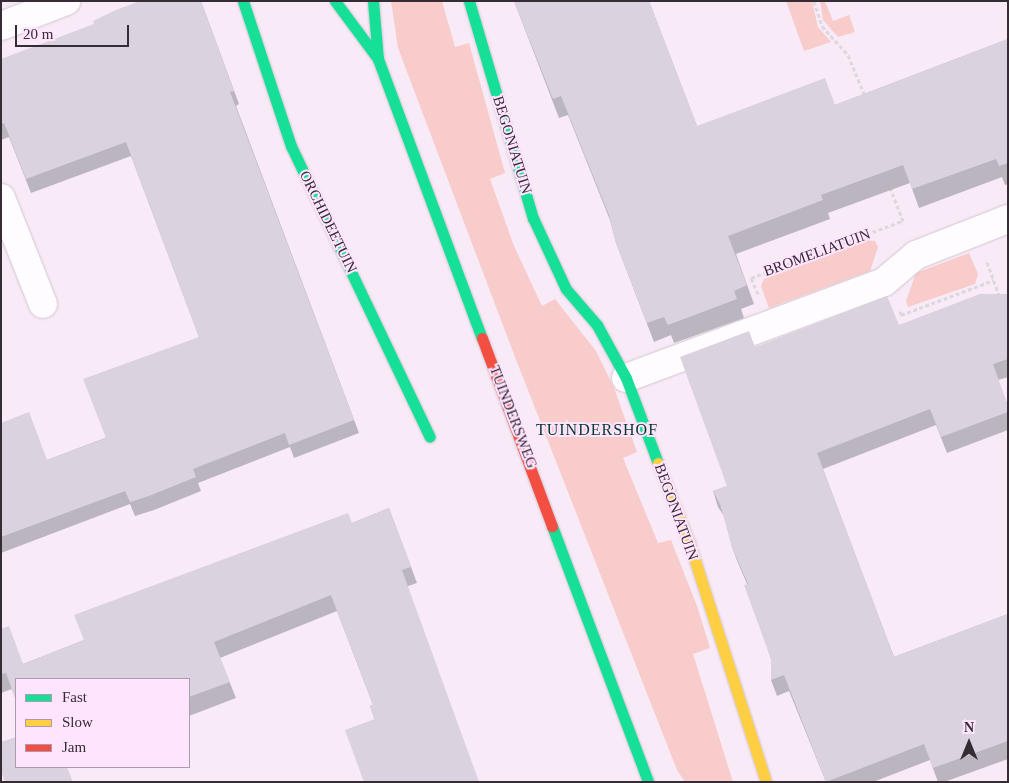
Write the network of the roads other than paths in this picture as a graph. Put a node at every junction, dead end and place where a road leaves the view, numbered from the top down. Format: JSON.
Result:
{"nodes":[{"id":1,"x":66,"y":1,"type":"edge"},
{"id":2,"x":243,"y":1,"type":"edge"},
{"id":3,"x":335,"y":1,"type":"edge"},
{"id":4,"x":373,"y":1,"type":"edge"},
{"id":5,"x":469,"y":1,"type":"edge"},
{"id":6,"x":1,"y":26,"type":"edge"},
{"id":7,"x":378,"y":59,"type":"junction"},
{"id":8,"x":1,"y":198,"type":"edge"},
{"id":9,"x":1008,"y":219,"type":"edge"},
{"id":10,"x":43,"y":304,"type":"dead end"},
{"id":11,"x":626,"y":378,"type":"junction"},
{"id":12,"x":430,"y":437,"type":"dead end"},
{"id":13,"x":650,"y":779,"type":"edge"},
{"id":14,"x":766,"y":782,"type":"edge"}],
"edges":[{"from":1,"to":6,"type":"street"},
{"from":2,"to":12,"type":"street","name":"ORCHIDEETUIN"},
{"from":3,"to":7,"type":"street","name":"TUINDERSWEG"},
{"from":4,"to":7,"type":"street","name":"TUINDERSWEG"},
{"from":5,"to":11,"type":"street","name":"BEGONIATUIN"},
{"from":7,"to":13,"type":"street","name":"TUINDERSWEG"},
{"from":8,"to":10,"type":"street"},
{"from":9,"to":11,"type":"street"},
{"from":11,"to":14,"type":"street","name":"BEGONIATUIN"}]}
